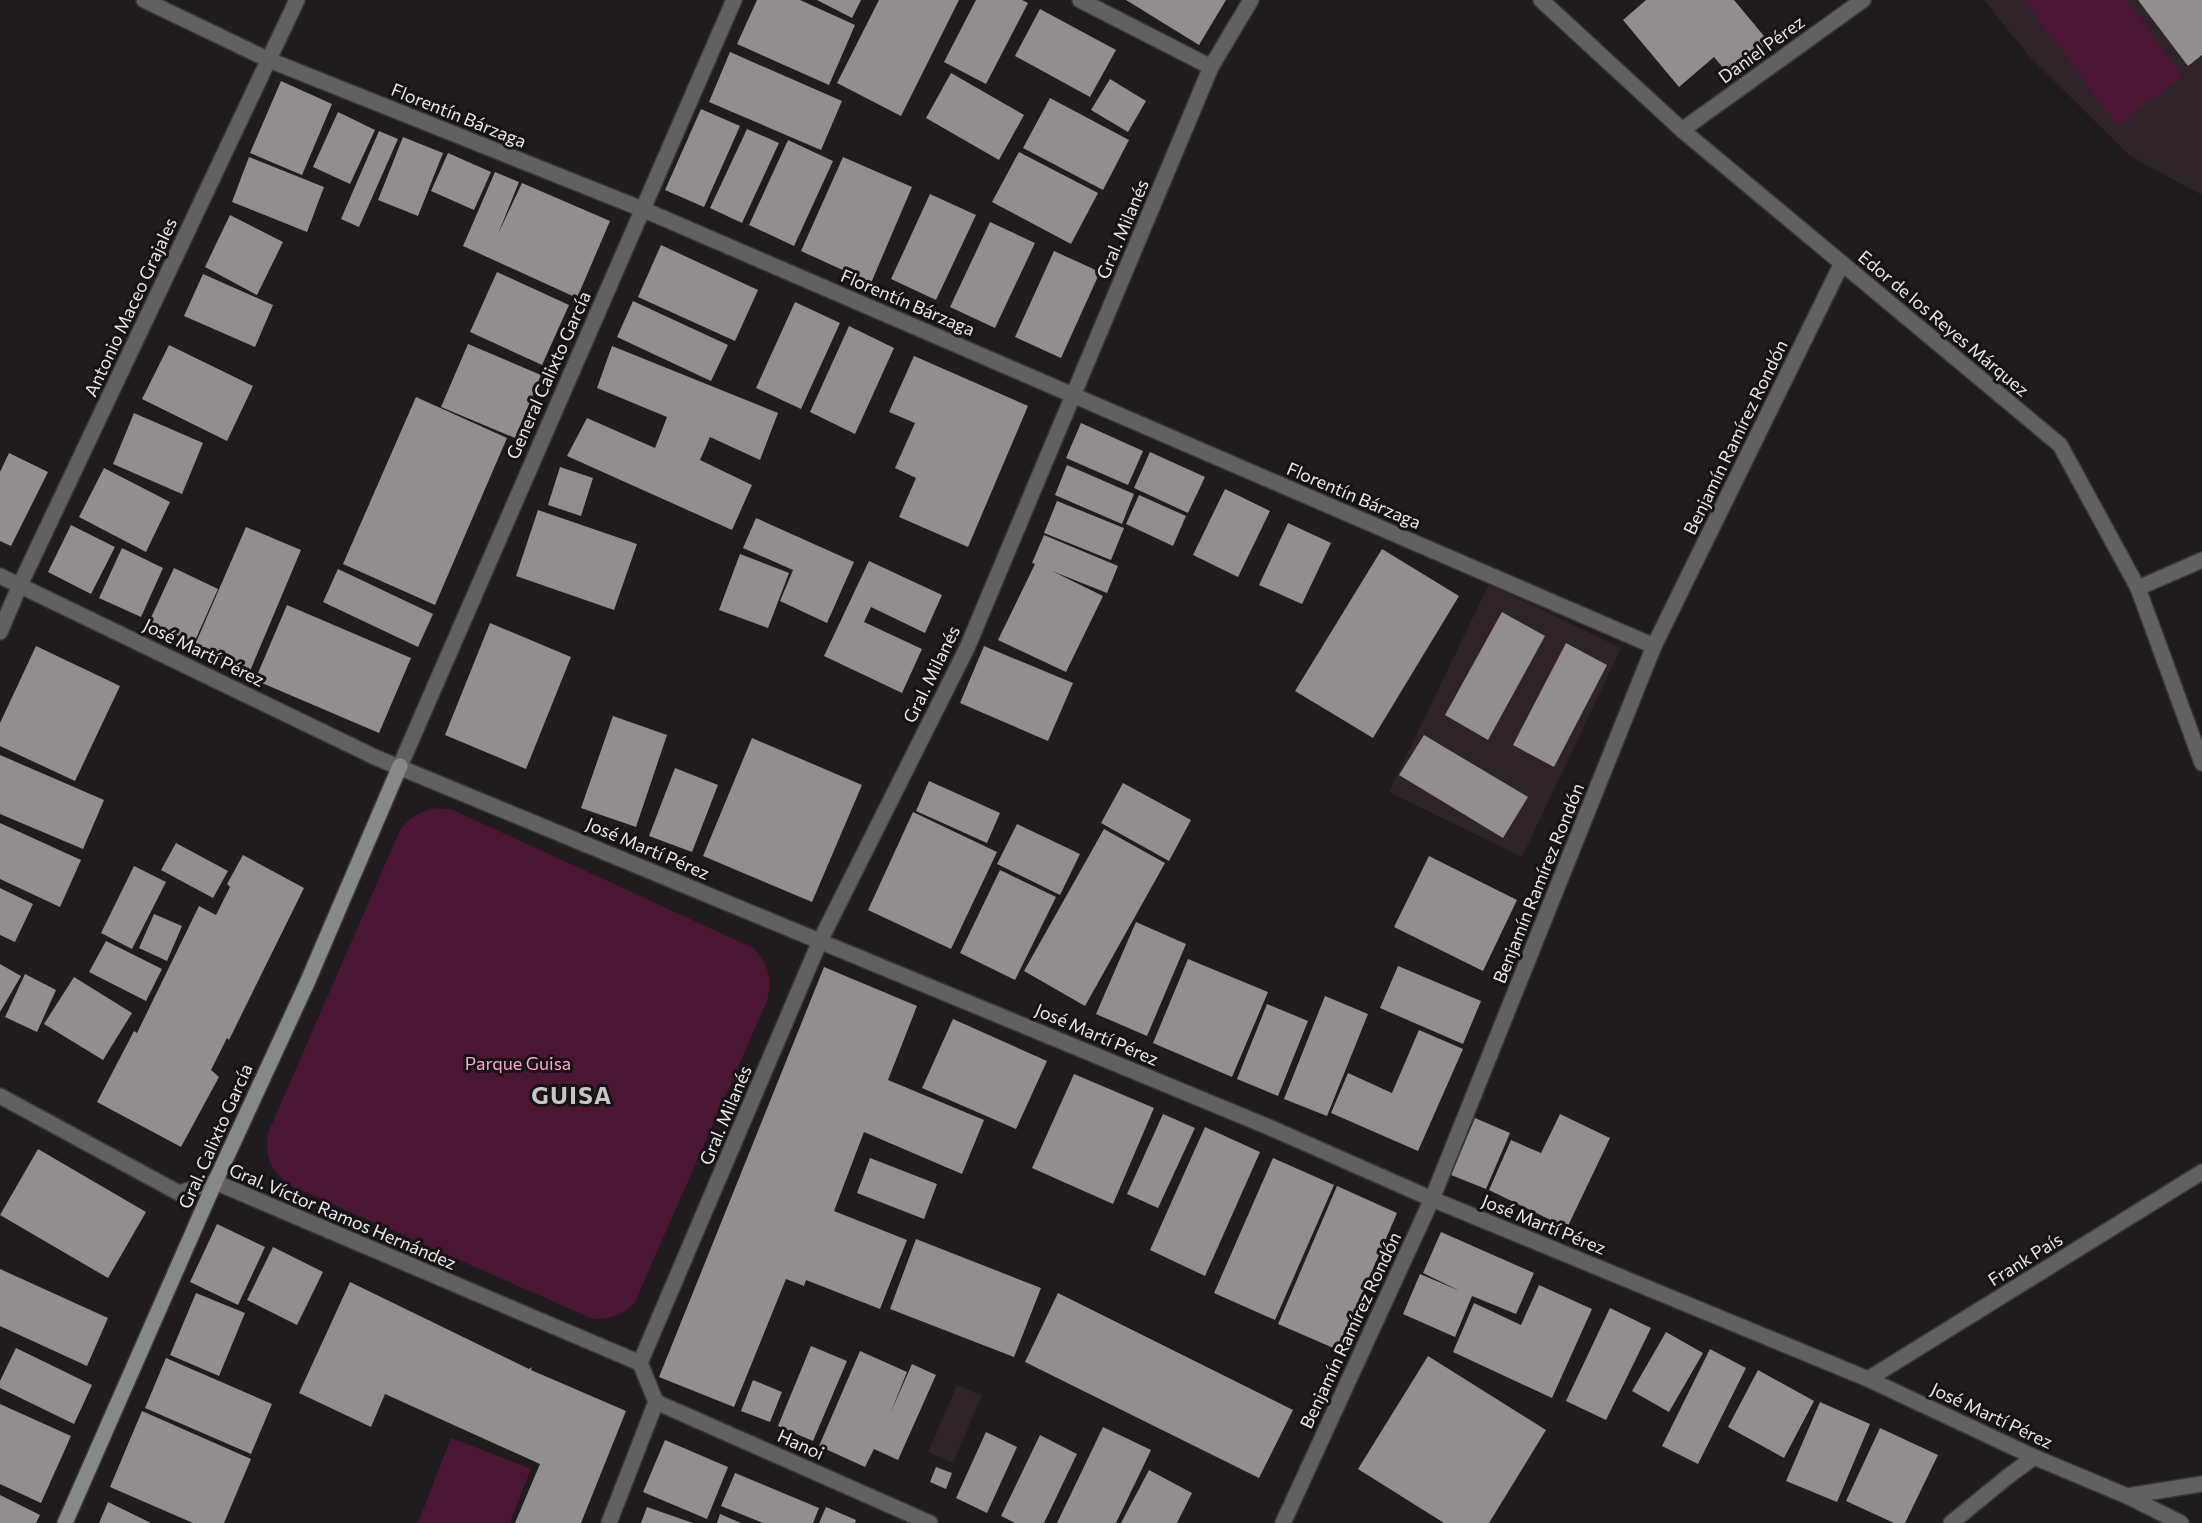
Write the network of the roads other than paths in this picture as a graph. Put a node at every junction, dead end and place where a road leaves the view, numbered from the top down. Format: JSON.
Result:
{"nodes":[{"id":1,"x":144,"y":0,"type":"edge"},
{"id":2,"x":297,"y":0,"type":"edge"},
{"id":3,"x":734,"y":0,"type":"edge"},
{"id":4,"x":1080,"y":0,"type":"edge"},
{"id":5,"x":1251,"y":0,"type":"edge"},
{"id":6,"x":1541,"y":0,"type":"edge"},
{"id":7,"x":1863,"y":0,"type":"edge"},
{"id":8,"x":269,"y":60,"type":"junction"},
{"id":9,"x":1211,"y":68,"type":"junction"},
{"id":10,"x":1682,"y":130,"type":"junction"},
{"id":11,"x":642,"y":209,"type":"junction"},
{"id":12,"x":1842,"y":263,"type":"junction"},
{"id":13,"x":1074,"y":395,"type":"junction"},
{"id":14,"x":2202,"y":560,"type":"edge"},
{"id":15,"x":0,"y":576,"type":"edge"},
{"id":16,"x":20,"y":585,"type":"junction"},
{"id":17,"x":2138,"y":588,"type":"junction"},
{"id":18,"x":0,"y":632,"type":"edge"},
{"id":19,"x":1654,"y":646,"type":"junction"},
{"id":20,"x":2202,"y":763,"type":"edge"},
{"id":21,"x":400,"y":766,"type":"junction"},
{"id":22,"x":820,"y":941,"type":"junction"},
{"id":23,"x":0,"y":1096,"type":"edge"},
{"id":24,"x":2202,"y":1172,"type":"edge"},
{"id":25,"x":215,"y":1182,"type":"junction"},
{"id":26,"x":1432,"y":1199,"type":"junction"},
{"id":27,"x":640,"y":1363,"type":"junction"},
{"id":28,"x":1868,"y":1379,"type":"junction"},
{"id":29,"x":656,"y":1402,"type":"junction"},
{"id":30,"x":2034,"y":1457,"type":"junction"},
{"id":31,"x":2202,"y":1484,"type":"edge"},
{"id":32,"x":2127,"y":1496,"type":"junction"},
{"id":33,"x":65,"y":1523,"type":"edge"},
{"id":34,"x":609,"y":1523,"type":"edge"},
{"id":35,"x":930,"y":1523,"type":"edge"},
{"id":36,"x":1283,"y":1523,"type":"edge"},
{"id":37,"x":1951,"y":1523,"type":"edge"},
{"id":38,"x":2181,"y":1523,"type":"edge"}],
"edges":[{"from":1,"to":8,"type":"street","name":"Florentín Bárzaga"},
{"from":2,"to":8,"type":"street","name":"Antonio Maceo Grajales"},
{"from":3,"to":11,"type":"street","name":"General Calixto García"},
{"from":4,"to":9,"type":"street"},
{"from":5,"to":9,"type":"street","name":"Gral. Milanés"},
{"from":6,"to":10,"type":"street","name":"Edor de los Reyes Márquez"},
{"from":7,"to":10,"type":"street","name":"Daniel Pérez"},
{"from":8,"to":11,"type":"street","name":"Florentín Bárzaga"},
{"from":8,"to":16,"type":"street","name":"Antonio Maceo Grajales"},
{"from":9,"to":13,"type":"street","name":"Gral. Milanés"},
{"from":10,"to":12,"type":"street","name":"Edor de los Reyes Márquez"},
{"from":11,"to":13,"type":"street","name":"Florentín Bárzaga"},
{"from":11,"to":21,"type":"street","name":"General Calixto García"},
{"from":12,"to":17,"type":"street","name":"Edor de los Reyes Márquez"},
{"from":12,"to":19,"type":"street","name":"Benjamín Ramírez Rondón"},
{"from":13,"to":19,"type":"street","name":"Florentín Bárzaga"},
{"from":13,"to":22,"type":"street","name":"Gral. Milanés"},
{"from":14,"to":17,"type":"street"},
{"from":15,"to":16,"type":"street","name":"José Martí Pérez"},
{"from":16,"to":18,"type":"street","name":"Antonio Maceo Grajales"},
{"from":16,"to":21,"type":"street","name":"José Martí Pérez"},
{"from":17,"to":20,"type":"street","name":"Edor de los Reyes Márquez"},
{"from":19,"to":26,"type":"street","name":"Benjamín Ramírez Rondón"},
{"from":21,"to":22,"type":"street","name":"José Martí Pérez"},
{"from":21,"to":25,"type":"main road","name":"Gral. Calixto García"},
{"from":22,"to":26,"type":"street","name":"José Martí Pérez"},
{"from":22,"to":27,"type":"street","name":"Gral. Milanés"},
{"from":23,"to":25,"type":"street","name":"Gral. Víctor Ramos Hernández"},
{"from":24,"to":28,"type":"street","name":"Frank País"},
{"from":25,"to":27,"type":"street","name":"Gral. Víctor Ramos Hernández"},
{"from":25,"to":33,"type":"main road","name":"Gral. Calixto García"},
{"from":26,"to":28,"type":"street","name":"José Martí Pérez"},
{"from":26,"to":36,"type":"street","name":"Benjamín Ramírez Rondón"},
{"from":27,"to":29,"type":"street"},
{"from":28,"to":30,"type":"street","name":"José Martí Pérez"},
{"from":29,"to":34,"type":"street"},
{"from":29,"to":35,"type":"street","name":"Hanoi"},
{"from":30,"to":32,"type":"street","name":"José Martí Pérez"},
{"from":30,"to":37,"type":"street"},
{"from":31,"to":32,"type":"street"},
{"from":32,"to":38,"type":"street","name":"José Martí Pérez"}]}
